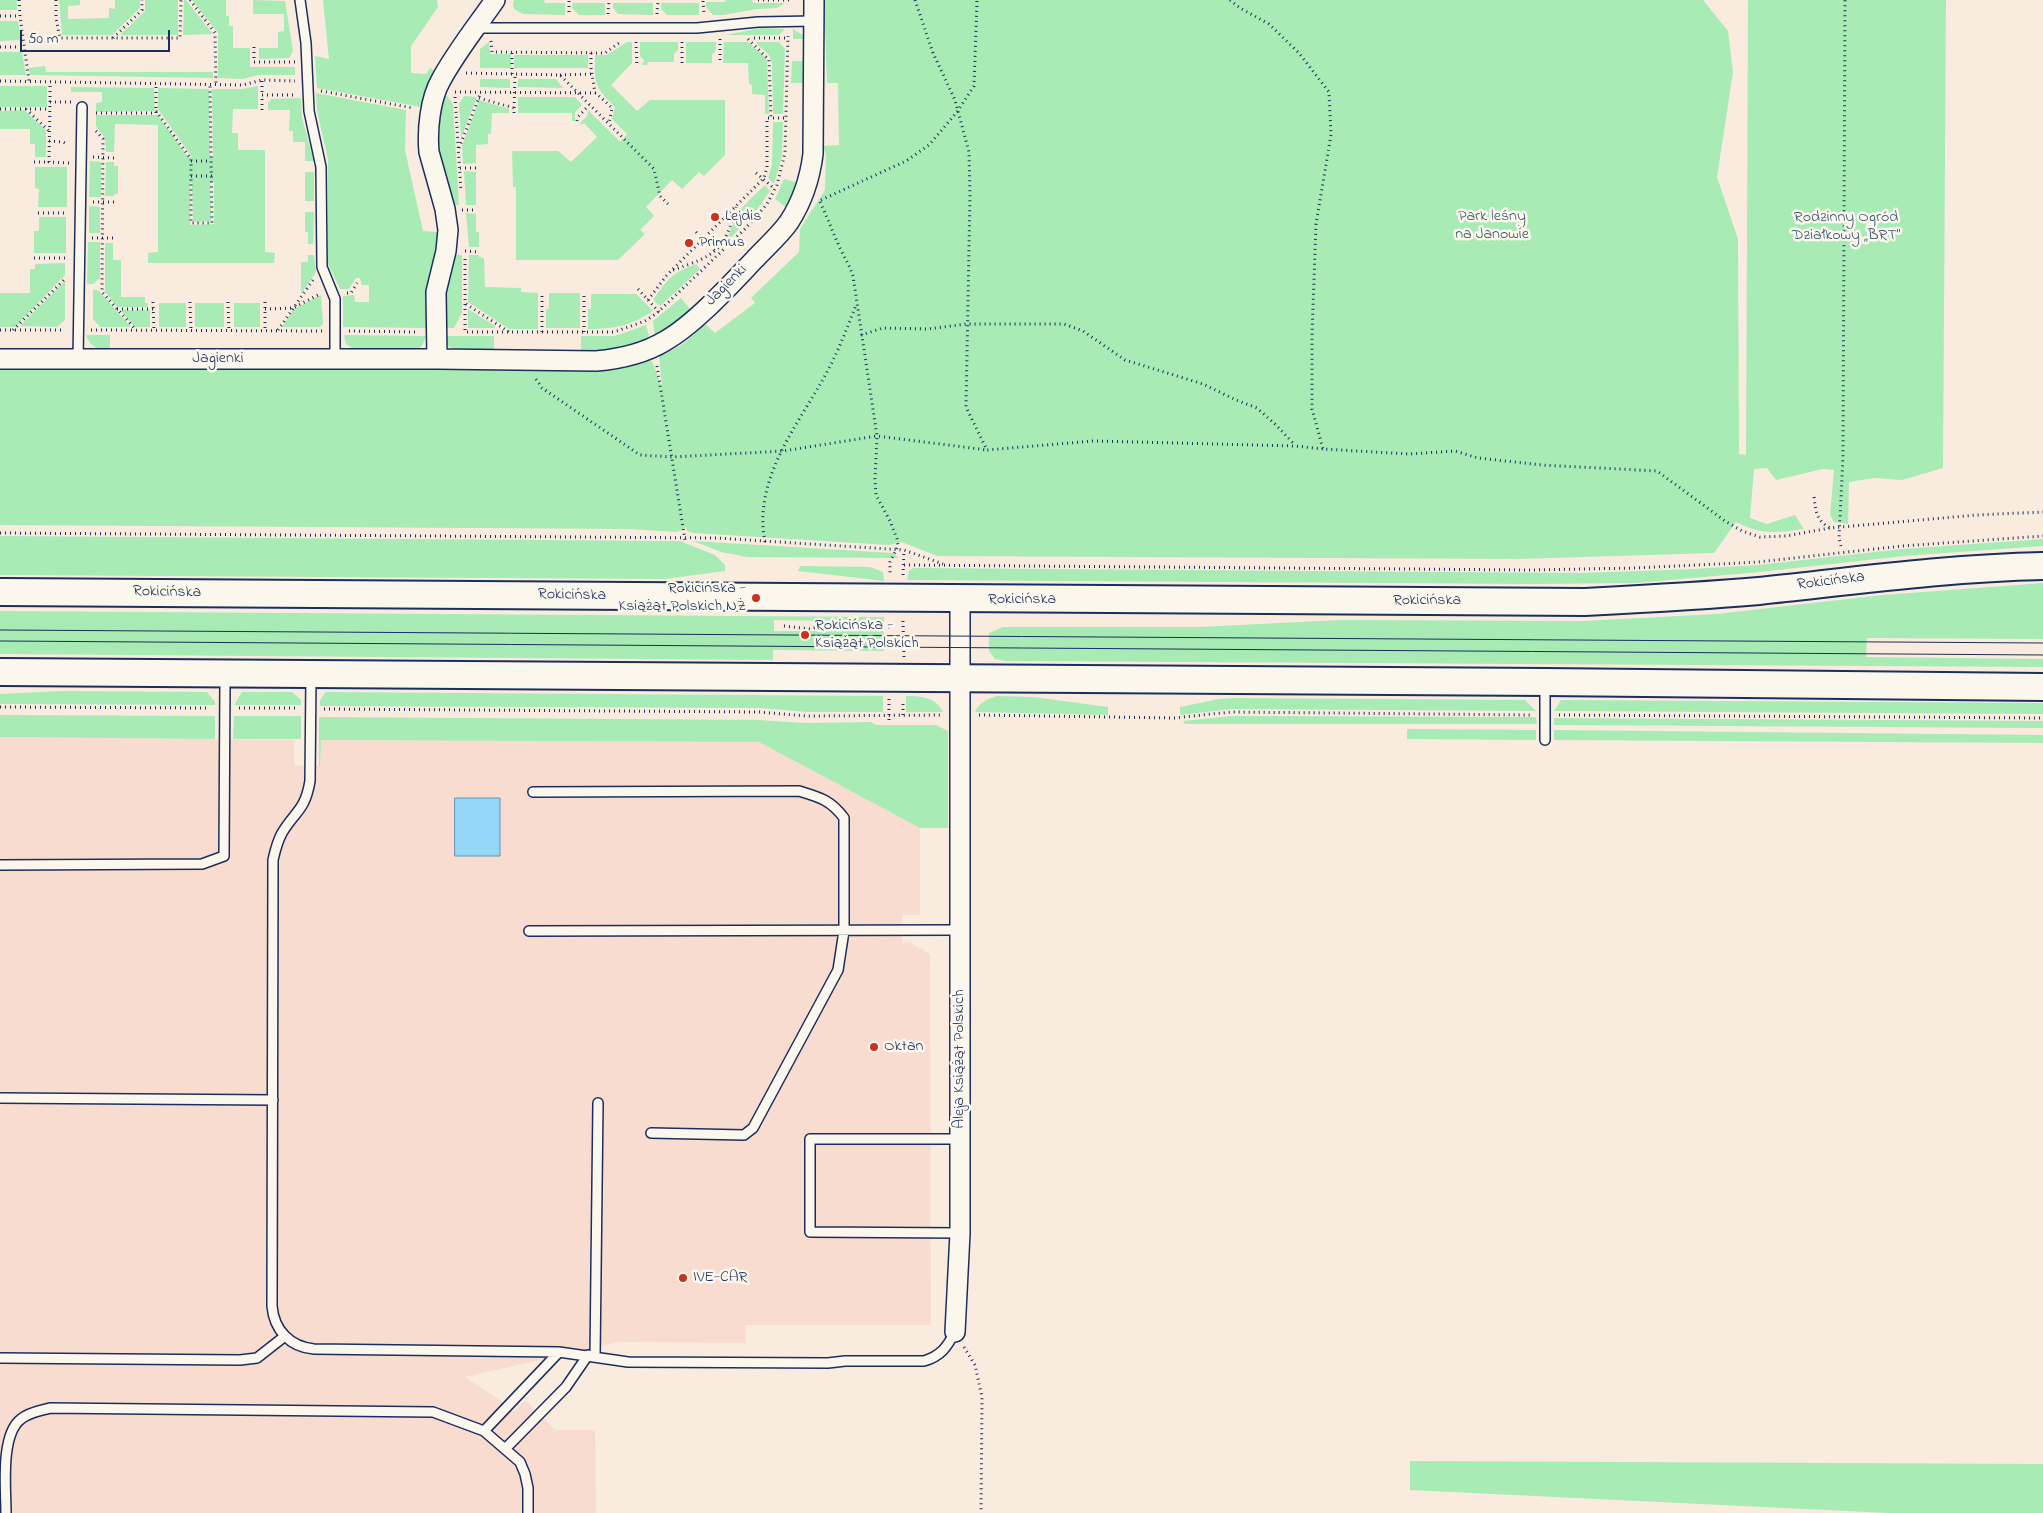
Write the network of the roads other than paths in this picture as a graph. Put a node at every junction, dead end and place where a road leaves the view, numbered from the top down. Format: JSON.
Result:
{"nodes":[{"id":1,"x":300,"y":0,"type":"edge"},
{"id":2,"x":495,"y":0,"type":"edge"},
{"id":3,"x":814,"y":0,"type":"edge"},
{"id":4,"x":814,"y":21,"type":"junction"},
{"id":5,"x":481,"y":33,"type":"junction"},
{"id":6,"x":82,"y":107,"type":"dead end"},
{"id":7,"x":0,"y":359,"type":"edge"},
{"id":8,"x":78,"y":359,"type":"junction"},
{"id":9,"x":335,"y":359,"type":"junction"},
{"id":10,"x":437,"y":359,"type":"junction"},
{"id":11,"x":2043,"y":566,"type":"edge"},
{"id":12,"x":0,"y":592,"type":"edge"},
{"id":13,"x":960,"y":599,"type":"junction"},
{"id":14,"x":0,"y":672,"type":"edge"},
{"id":15,"x":225,"y":674,"type":"junction"},
{"id":16,"x":311,"y":674,"type":"junction"},
{"id":17,"x":959,"y":678,"type":"junction"},
{"id":18,"x":1545,"y":682,"type":"junction"},
{"id":19,"x":2043,"y":687,"type":"edge"},
{"id":20,"x":1545,"y":740,"type":"dead end"},
{"id":21,"x":533,"y":792,"type":"dead end"},
{"id":22,"x":0,"y":865,"type":"edge"},
{"id":23,"x":959,"y":930,"type":"junction"},
{"id":24,"x":529,"y":931,"type":"dead end"},
{"id":25,"x":844,"y":931,"type":"junction"},
{"id":26,"x":0,"y":1098,"type":"edge"},
{"id":27,"x":273,"y":1100,"type":"junction"},
{"id":28,"x":598,"y":1103,"type":"dead end"},
{"id":29,"x":651,"y":1133,"type":"dead end"},
{"id":30,"x":960,"y":1139,"type":"junction"},
{"id":31,"x":960,"y":1233,"type":"junction"},
{"id":32,"x":955,"y":1332,"type":"joint"},
{"id":33,"x":285,"y":1336,"type":"junction"},
{"id":34,"x":558,"y":1352,"type":"junction"},
{"id":35,"x":591,"y":1356,"type":"junction"},
{"id":36,"x":0,"y":1358,"type":"edge"},
{"id":37,"x":484,"y":1431,"type":"junction"},
{"id":38,"x":505,"y":1449,"type":"junction"},
{"id":39,"x":6,"y":1513,"type":"edge"},
{"id":40,"x":528,"y":1513,"type":"edge"}],
"edges":[{"from":1,"to":9,"type":"lane"},
{"from":2,"to":5,"type":"street"},
{"from":3,"to":4,"type":"street","name":"Jagienki"},
{"from":4,"to":5,"type":"lane"},
{"from":4,"to":10,"type":"street","name":"Jagienki"},
{"from":5,"to":10,"type":"street"},
{"from":6,"to":8,"type":"lane"},
{"from":7,"to":8,"type":"street","name":"Jagienki"},
{"from":8,"to":9,"type":"street","name":"Jagienki"},
{"from":9,"to":10,"type":"street","name":"Jagienki"},
{"from":11,"to":13,"type":"main road","name":"Rokicińska"},
{"from":12,"to":13,"type":"main road","name":"Rokicińska"},
{"from":13,"to":17,"type":"street","name":"Aleja Książąt Polskich"},
{"from":14,"to":15,"type":"main road"},
{"from":15,"to":16,"type":"main road"},
{"from":15,"to":22,"type":"lane"},
{"from":16,"to":17,"type":"main road"},
{"from":16,"to":27,"type":"lane"},
{"from":17,"to":18,"type":"main road"},
{"from":17,"to":23,"type":"street","name":"Aleja Książąt Polskich"},
{"from":18,"to":19,"type":"main road"},
{"from":18,"to":20,"type":"lane"},
{"from":21,"to":25,"type":"lane"},
{"from":23,"to":25,"type":"lane"},
{"from":23,"to":30,"type":"street","name":"Aleja Książąt Polskich"},
{"from":24,"to":25,"type":"lane"},
{"from":25,"to":29,"type":"lane"},
{"from":26,"to":27,"type":"lane"},
{"from":27,"to":33,"type":"lane"},
{"from":28,"to":35,"type":"lane"},
{"from":30,"to":31,"type":"street","name":"Aleja Książąt Polskich"},
{"from":30,"to":31,"type":"lane"},
{"from":31,"to":32,"type":"street","name":"Aleja Książąt Polskich"},
{"from":32,"to":35,"type":"lane"},
{"from":33,"to":34,"type":"lane"},
{"from":33,"to":36,"type":"lane"},
{"from":34,"to":35,"type":"lane"},
{"from":34,"to":37,"type":"lane"},
{"from":35,"to":38,"type":"lane"},
{"from":37,"to":38,"type":"lane"},
{"from":37,"to":39,"type":"lane"},
{"from":38,"to":40,"type":"lane"}]}
